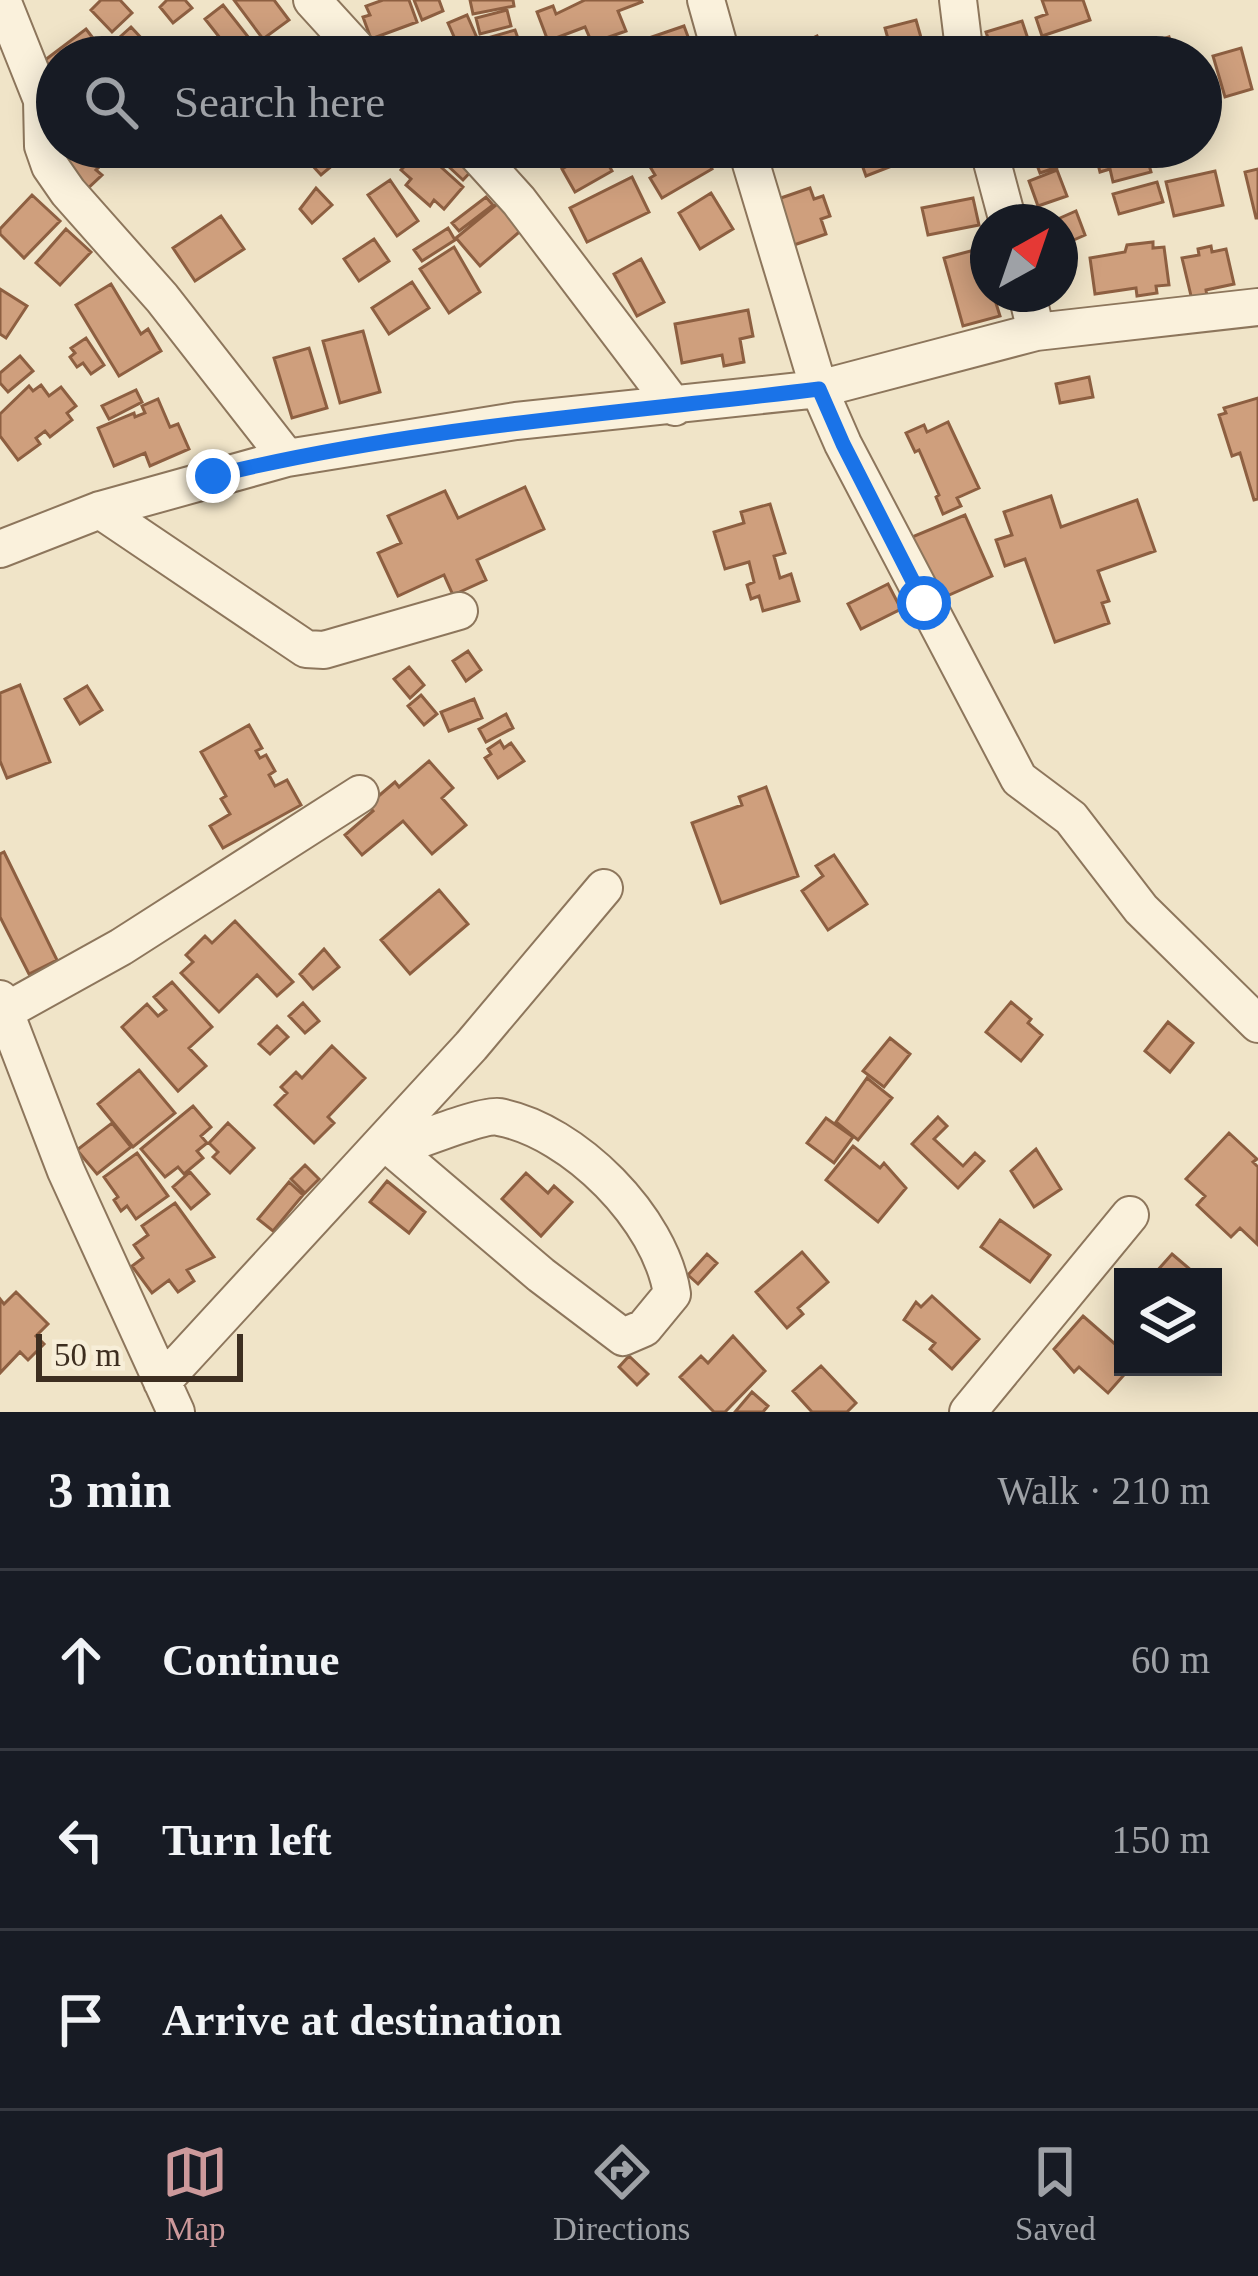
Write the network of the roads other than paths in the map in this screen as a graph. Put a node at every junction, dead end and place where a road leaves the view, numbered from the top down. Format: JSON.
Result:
{"nodes":[{"id":1,"x":2,"y":0,"type":"edge"},
{"id":2,"x":312,"y":0,"type":"edge"},
{"id":3,"x":706,"y":0,"type":"edge"},
{"id":4,"x":958,"y":0,"type":"edge"},
{"id":5,"x":345,"y":36,"type":"edge"},
{"id":6,"x":716,"y":36,"type":"edge"},
{"id":7,"x":961,"y":36,"type":"edge"},
{"id":8,"x":36,"y":85,"type":"edge"},
{"id":9,"x":51,"y":168,"type":"edge"},
{"id":10,"x":489,"y":168,"type":"edge"},
{"id":11,"x":752,"y":168,"type":"edge"},
{"id":12,"x":994,"y":168,"type":"edge"},
{"id":13,"x":1003,"y":204,"type":"edge"},
{"id":14,"x":1258,"y":307,"type":"edge"},
{"id":15,"x":1031,"y":312,"type":"edge"},
{"id":16,"x":1036,"y":332,"type":"junction"},
{"id":17,"x":819,"y":389,"type":"junction"},
{"id":18,"x":675,"y":407,"type":"junction"},
{"id":19,"x":287,"y":458,"type":"junction"},
{"id":20,"x":100,"y":510,"type":"junction"},
{"id":21,"x":0,"y":549,"type":"edge"},
{"id":22,"x":459,"y":610,"type":"dead end"},
{"id":23,"x":360,"y":794,"type":"dead end"},
{"id":24,"x":604,"y":888,"type":"dead end"},
{"id":25,"x":2,"y":1006,"type":"edge"},
{"id":26,"x":1258,"y":1024,"type":"edge"},
{"id":27,"x":388,"y":1145,"type":"junction"},
{"id":28,"x":1130,"y":1215,"type":"dead end"},
{"id":29,"x":170,"y":1397,"type":"edge"},
{"id":30,"x":968,"y":1412,"type":"edge"}],
"edges":[{"from":1,"to":8,"type":"street"},
{"from":2,"to":5,"type":"street"},
{"from":3,"to":6,"type":"street"},
{"from":4,"to":7,"type":"street"},
{"from":9,"to":19,"type":"street"},
{"from":10,"to":18,"type":"street"},
{"from":11,"to":17,"type":"street"},
{"from":12,"to":13,"type":"street"},
{"from":14,"to":16,"type":"street"},
{"from":15,"to":16,"type":"street"},
{"from":16,"to":17,"type":"street"},
{"from":17,"to":18,"type":"street"},
{"from":17,"to":26,"type":"street"},
{"from":18,"to":19,"type":"street"},
{"from":19,"to":20,"type":"street"},
{"from":20,"to":21,"type":"street"},
{"from":20,"to":22,"type":"street"},
{"from":23,"to":25,"type":"street"},
{"from":24,"to":27,"type":"street"},
{"from":25,"to":29,"type":"street"},
{"from":27,"to":27,"type":"street"},
{"from":27,"to":29,"type":"street"},
{"from":28,"to":30,"type":"street"}]}
